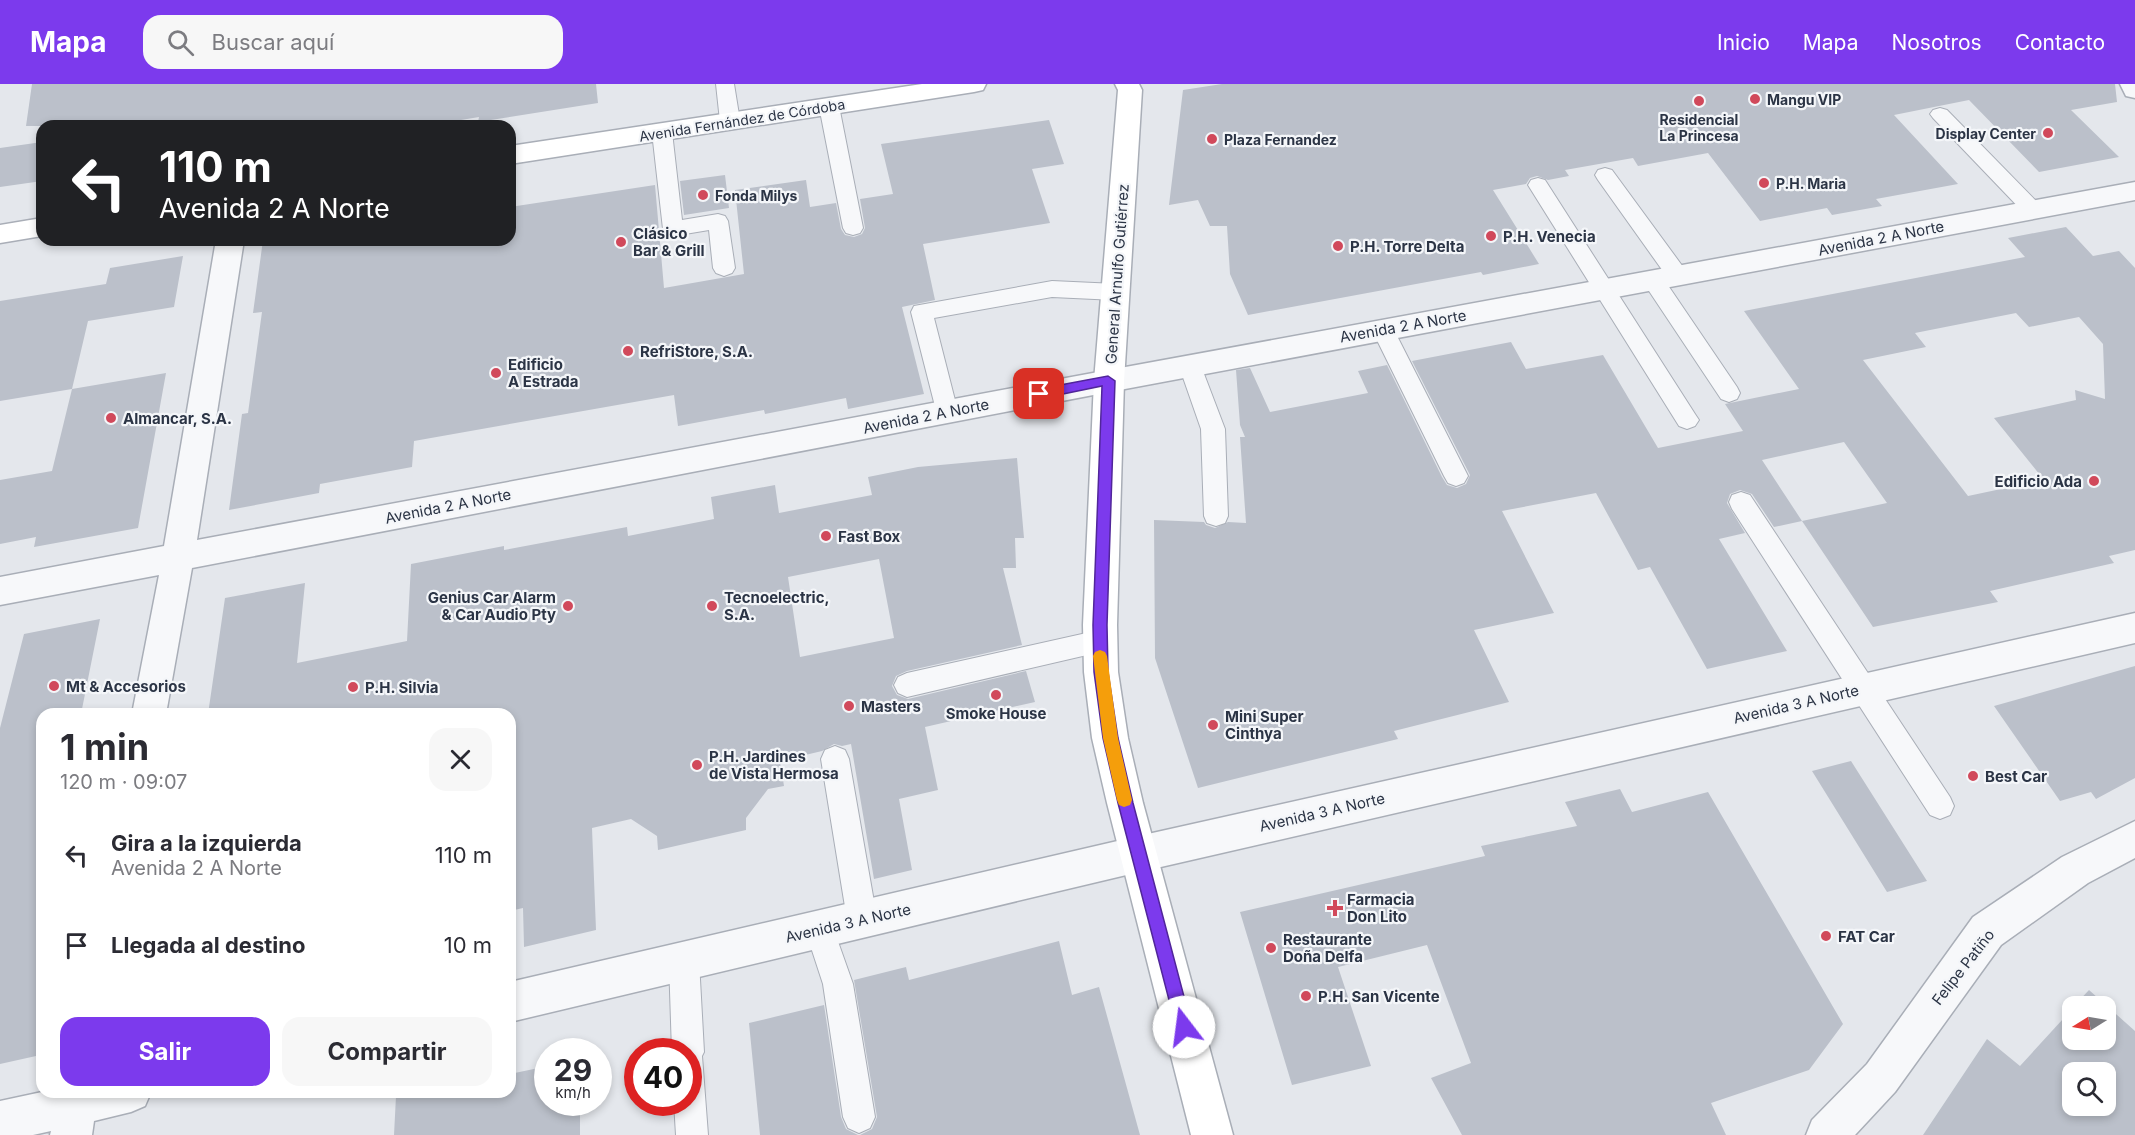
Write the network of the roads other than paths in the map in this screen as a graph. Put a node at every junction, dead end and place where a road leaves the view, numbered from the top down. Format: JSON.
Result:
{"nodes":[{"id":1,"x":725,"y":84,"type":"edge"},
{"id":2,"x":974,"y":84,"type":"edge"},
{"id":3,"x":1127,"y":84,"type":"edge"},
{"id":4,"x":2132,"y":84,"type":"edge"},
{"id":5,"x":2135,"y":90,"type":"edge"},
{"id":6,"x":829,"y":106,"type":"junction"},
{"id":7,"x":1940,"y":114,"type":"dead end"},
{"id":8,"x":730,"y":121,"type":"junction"},
{"id":9,"x":662,"y":132,"type":"junction"},
{"id":10,"x":516,"y":154,"type":"edge"},
{"id":11,"x":1605,"y":175,"type":"dead end"},
{"id":12,"x":1538,"y":185,"type":"dead end"},
{"id":13,"x":2135,"y":191,"type":"edge"},
{"id":14,"x":2033,"y":210,"type":"junction"},
{"id":15,"x":36,"y":228,"type":"edge"},
{"id":16,"x":853,"y":228,"type":"dead end"},
{"id":17,"x":0,"y":234,"type":"edge"},
{"id":18,"x":229,"y":246,"type":"edge"},
{"id":19,"x":724,"y":268,"type":"dead end"},
{"id":20,"x":1666,"y":278,"type":"junction"},
{"id":21,"x":1605,"y":289,"type":"junction"},
{"id":22,"x":1116,"y":292,"type":"junction"},
{"id":23,"x":1383,"y":330,"type":"junction"},
{"id":24,"x":1190,"y":366,"type":"junction"},
{"id":25,"x":1108,"y":381,"type":"junction"},
{"id":26,"x":1729,"y":393,"type":"dead end"},
{"id":27,"x":946,"y":412,"type":"junction"},
{"id":28,"x":1688,"y":420,"type":"dead end"},
{"id":29,"x":1456,"y":476,"type":"dead end"},
{"id":30,"x":1741,"y":502,"type":"dead end"},
{"id":31,"x":1216,"y":516,"type":"dead end"},
{"id":32,"x":178,"y":558,"type":"junction"},
{"id":33,"x":0,"y":591,"type":"edge"},
{"id":34,"x":2135,"y":628,"type":"edge"},
{"id":35,"x":1100,"y":641,"type":"junction"},
{"id":36,"x":907,"y":685,"type":"dead end"},
{"id":37,"x":1863,"y":689,"type":"junction"},
{"id":38,"x":150,"y":708,"type":"edge"},
{"id":39,"x":835,"y":759,"type":"dead end"},
{"id":40,"x":1940,"y":806,"type":"dead end"},
{"id":41,"x":2135,"y":839,"type":"edge"},
{"id":42,"x":1139,"y":854,"type":"junction"},
{"id":43,"x":862,"y":919,"type":"junction"},
{"id":44,"x":820,"y":930,"type":"junction"},
{"id":45,"x":684,"y":961,"type":"junction"},
{"id":46,"x":516,"y":1001,"type":"edge"},
{"id":47,"x":687,"y":1038,"type":"edge"},
{"id":48,"x":113,"y":1098,"type":"edge"},
{"id":49,"x":75,"y":1111,"type":"edge"},
{"id":50,"x":691,"y":1116,"type":"edge"},
{"id":51,"x":859,"y":1117,"type":"dead end"},
{"id":52,"x":0,"y":1122,"type":"edge"},
{"id":53,"x":692,"y":1135,"type":"edge"},
{"id":54,"x":1212,"y":1135,"type":"edge"},
{"id":55,"x":1827,"y":1135,"type":"edge"}],
"edges":[{"from":1,"to":8,"type":"lane"},
{"from":2,"to":6,"type":"street","name":"Avenida Fernández de Córdoba"},
{"from":3,"to":22,"type":"street","name":"General Arnulfo Gutiérrez"},
{"from":4,"to":5,"type":"street"},
{"from":6,"to":8,"type":"street","name":"Avenida Fernández de Córdoba"},
{"from":6,"to":16,"type":"lane"},
{"from":7,"to":14,"type":"lane"},
{"from":8,"to":9,"type":"street","name":"Avenida Fernández de Córdoba"},
{"from":9,"to":10,"type":"street","name":"Avenida Fernández de Córdoba"},
{"from":9,"to":19,"type":"lane"},
{"from":11,"to":20,"type":"lane"},
{"from":12,"to":21,"type":"lane"},
{"from":13,"to":14,"type":"street","name":"Avenida 2 A Norte"},
{"from":14,"to":20,"type":"street","name":"Avenida 2 A Norte"},
{"from":15,"to":17,"type":"street"},
{"from":18,"to":32,"type":"street"},
{"from":20,"to":21,"type":"street","name":"Avenida 2 A Norte"},
{"from":20,"to":26,"type":"lane"},
{"from":21,"to":23,"type":"street","name":"Avenida 2 A Norte"},
{"from":21,"to":28,"type":"lane"},
{"from":22,"to":25,"type":"street","name":"General Arnulfo Gutiérrez"},
{"from":22,"to":27,"type":"lane"},
{"from":23,"to":24,"type":"street","name":"Avenida 2 A Norte"},
{"from":23,"to":29,"type":"lane"},
{"from":24,"to":25,"type":"street","name":"Avenida 2 A Norte"},
{"from":24,"to":31,"type":"lane"},
{"from":25,"to":27,"type":"street","name":"Avenida 2 A Norte"},
{"from":25,"to":35,"type":"street","name":"General Arnulfo Gutiérrez"},
{"from":27,"to":32,"type":"street","name":"Avenida 2 A Norte"},
{"from":30,"to":37,"type":"lane"},
{"from":32,"to":33,"type":"street","name":"Avenida 2 A Norte"},
{"from":32,"to":38,"type":"street"},
{"from":34,"to":37,"type":"street","name":"Avenida 3 A Norte"},
{"from":35,"to":36,"type":"lane"},
{"from":35,"to":42,"type":"street","name":"General Arnulfo Gutiérrez"},
{"from":37,"to":40,"type":"lane"},
{"from":37,"to":42,"type":"street","name":"Avenida 3 A Norte"},
{"from":39,"to":43,"type":"lane"},
{"from":41,"to":55,"type":"street","name":"Felipe Patiño"},
{"from":42,"to":43,"type":"street","name":"Avenida 3 A Norte"},
{"from":42,"to":54,"type":"street","name":"General Arnulfo Gutiérrez"},
{"from":43,"to":44,"type":"street","name":"Avenida 3 A Norte"},
{"from":44,"to":45,"type":"street","name":"Avenida 3 A Norte"},
{"from":44,"to":51,"type":"lane"},
{"from":45,"to":46,"type":"street","name":"Avenida 3 A Norte"},
{"from":45,"to":47,"type":"lane"},
{"from":48,"to":49,"type":"street"},
{"from":49,"to":52,"type":"street"},
{"from":50,"to":53,"type":"lane"}]}
